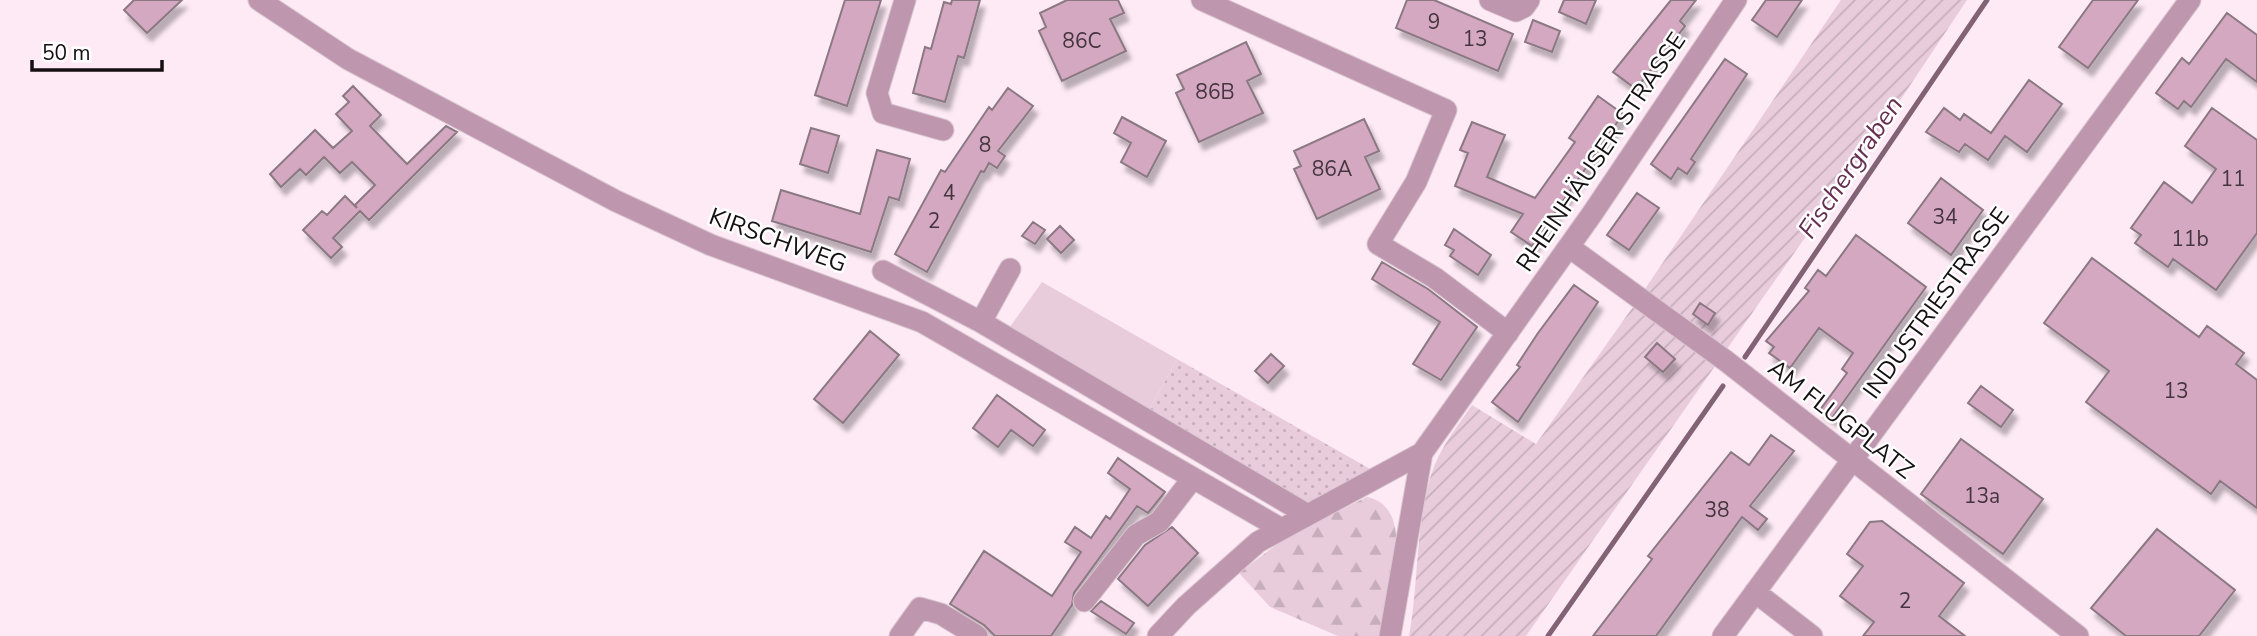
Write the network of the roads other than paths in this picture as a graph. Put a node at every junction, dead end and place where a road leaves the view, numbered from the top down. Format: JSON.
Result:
{"nodes":[{"id":1,"x":259,"y":0,"type":"edge"},
{"id":2,"x":905,"y":0,"type":"edge"},
{"id":3,"x":1202,"y":0,"type":"edge"},
{"id":4,"x":1490,"y":0,"type":"edge"},
{"id":5,"x":1736,"y":0,"type":"edge"},
{"id":6,"x":2190,"y":0,"type":"edge"},
{"id":7,"x":1522,"y":5,"type":"edge"},
{"id":8,"x":943,"y":130,"type":"dead end"},
{"id":9,"x":1569,"y":247,"type":"junction"},
{"id":10,"x":1010,"y":269,"type":"dead end"},
{"id":11,"x":883,"y":271,"type":"dead end"},
{"id":12,"x":981,"y":322,"type":"junction"},
{"id":13,"x":1508,"y":333,"type":"junction"},
{"id":14,"x":1422,"y":453,"type":"junction"},
{"id":15,"x":1852,"y":461,"type":"junction"},
{"id":16,"x":1193,"y":478,"type":"junction"},
{"id":17,"x":1308,"y":515,"type":"junction"},
{"id":18,"x":1280,"y":528,"type":"junction"},
{"id":19,"x":1755,"y":592,"type":"junction"},
{"id":20,"x":1084,"y":601,"type":"dead end"},
{"id":21,"x":900,"y":636,"type":"edge"},
{"id":22,"x":977,"y":636,"type":"edge"},
{"id":23,"x":1158,"y":636,"type":"edge"},
{"id":24,"x":1390,"y":636,"type":"edge"},
{"id":25,"x":1723,"y":636,"type":"edge"},
{"id":26,"x":1812,"y":636,"type":"edge"},
{"id":27,"x":2078,"y":636,"type":"edge"}],
"edges":[{"from":1,"to":16,"type":"street","name":"KIRSCHWEG"},
{"from":2,"to":8,"type":"street"},
{"from":3,"to":13,"type":"street"},
{"from":4,"to":7,"type":"street"},
{"from":5,"to":9,"type":"street","name":"RHEINHÄUSER STRASSE"},
{"from":6,"to":15,"type":"street","name":"INDUSTRIESTRASSE"},
{"from":9,"to":13,"type":"street","name":"RHEINHÄUSER STRASSE"},
{"from":9,"to":15,"type":"street","name":"AM FLUGPLATZ"},
{"from":10,"to":12,"type":"street"},
{"from":11,"to":12,"type":"street"},
{"from":12,"to":17,"type":"street"},
{"from":13,"to":14,"type":"street","name":"RHEINHÄUSER STRASSE"},
{"from":14,"to":17,"type":"street"},
{"from":14,"to":24,"type":"street","name":"RHEINHÄUSER STRASSE"},
{"from":15,"to":19,"type":"street","name":"INDUSTRIESTRASSE"},
{"from":15,"to":27,"type":"street","name":"AM FLUGPLATZ"},
{"from":16,"to":18,"type":"street","name":"KIRSCHWEG"},
{"from":16,"to":20,"type":"street"},
{"from":17,"to":18,"type":"street"},
{"from":18,"to":23,"type":"street"},
{"from":19,"to":25,"type":"street","name":"INDUSTRIESTRASSE"},
{"from":19,"to":26,"type":"street"},
{"from":21,"to":22,"type":"street"}]}
